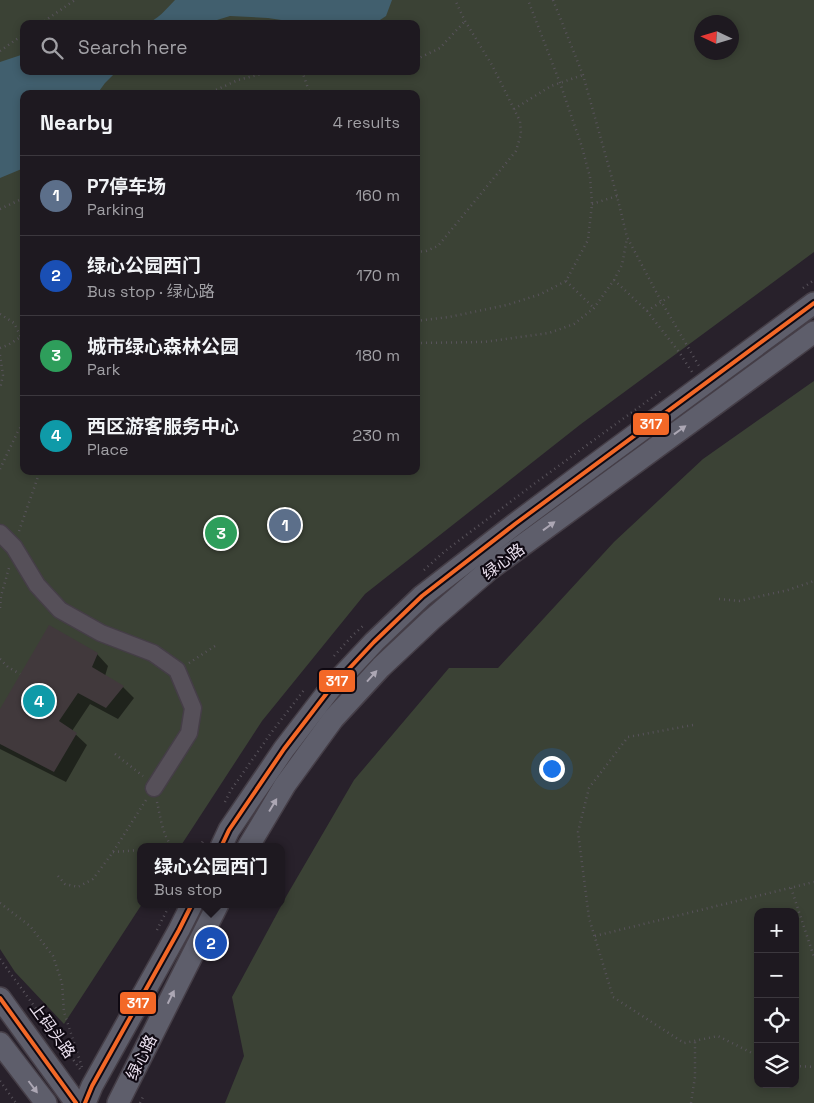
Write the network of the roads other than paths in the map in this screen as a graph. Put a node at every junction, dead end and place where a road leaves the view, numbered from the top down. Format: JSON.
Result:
{"nodes":[{"id":1,"x":814,"y":303,"type":"edge"},
{"id":2,"x":814,"y":332,"type":"edge"},
{"id":3,"x":0,"y":533,"type":"edge"},
{"id":4,"x":154,"y":788,"type":"road end"},
{"id":5,"x":223,"y":843,"type":"edge"},
{"id":6,"x":250,"y":843,"type":"edge"},
{"id":7,"x":190,"y":908,"type":"edge"},
{"id":8,"x":216,"y":908,"type":"edge"},
{"id":9,"x":0,"y":998,"type":"edge"},
{"id":10,"x":31,"y":1041,"type":"junction"},
{"id":11,"x":5,"y":1049,"type":"edge"},
{"id":12,"x":46,"y":1103,"type":"edge"},
{"id":13,"x":76,"y":1103,"type":"edge"},
{"id":14,"x":85,"y":1103,"type":"edge"},
{"id":15,"x":118,"y":1103,"type":"edge"}],
"edges":[{"from":1,"to":5,"type":"main road","name":"绿心路"},
{"from":6,"to":2,"type":"main road","name":"绿心路","one_way":true},
{"from":3,"to":4,"type":"lane"},
{"from":7,"to":14,"type":"main road","name":"绿心路"},
{"from":15,"to":8,"type":"main road","name":"绿心路","one_way":true},
{"from":9,"to":10,"type":"main road","name":"上码头路"},
{"from":10,"to":11,"type":"main road"},
{"from":10,"to":13,"type":"main road","name":"上码头路"},
{"from":11,"to":12,"type":"main road","one_way":true}]}
